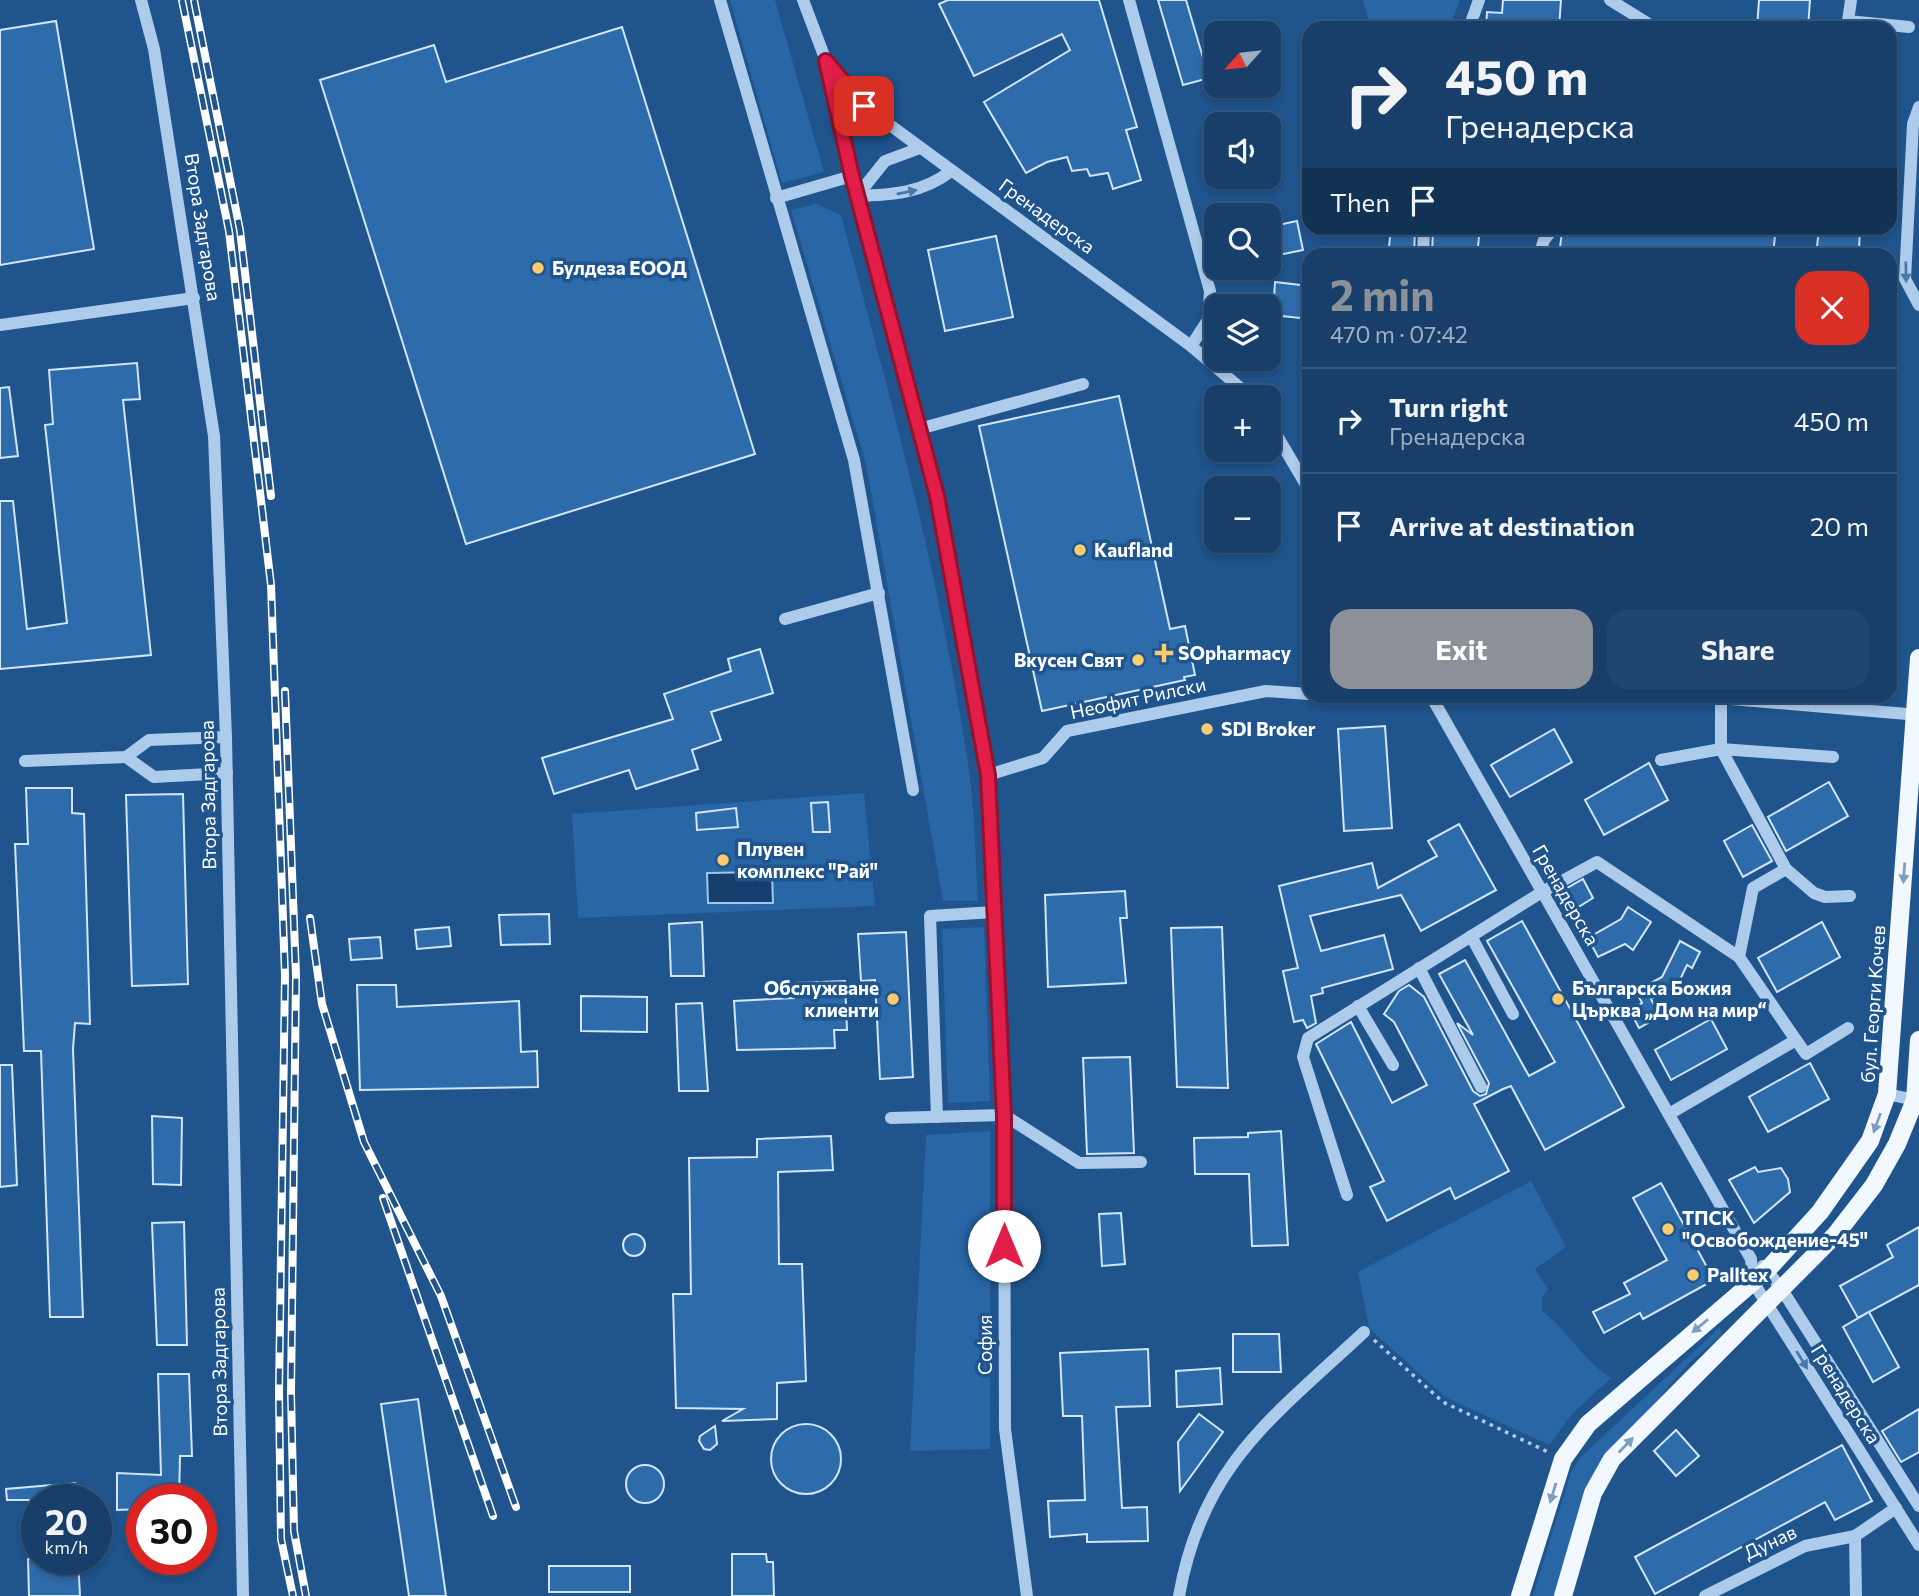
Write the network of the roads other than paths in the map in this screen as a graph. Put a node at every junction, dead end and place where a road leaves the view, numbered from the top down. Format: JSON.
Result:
{"nodes":[{"id":1,"x":141,"y":0,"type":"edge"},
{"id":2,"x":720,"y":0,"type":"edge"},
{"id":3,"x":803,"y":0,"type":"edge"},
{"id":4,"x":1129,"y":0,"type":"edge"},
{"id":5,"x":1479,"y":0,"type":"edge"},
{"id":6,"x":1610,"y":0,"type":"edge"},
{"id":7,"x":1851,"y":0,"type":"edge"},
{"id":8,"x":1472,"y":21,"type":"edge"},
{"id":9,"x":1643,"y":21,"type":"edge"},
{"id":10,"x":1848,"y":21,"type":"edge"},
{"id":11,"x":1897,"y":26,"type":"edge"},
{"id":12,"x":1909,"y":27,"type":"dead end"},
{"id":13,"x":826,"y":61,"type":"junction"},
{"id":14,"x":1919,"y":107,"type":"edge"},
{"id":15,"x":920,"y":148,"type":"junction"},
{"id":16,"x":951,"y":171,"type":"junction"},
{"id":17,"x":852,"y":176,"type":"junction"},
{"id":18,"x":857,"y":195,"type":"junction"},
{"id":19,"x":782,"y":196,"type":"junction"},
{"id":20,"x":194,"y":298,"type":"junction"},
{"id":21,"x":1919,"y":305,"type":"edge"},
{"id":22,"x":0,"y":325,"type":"edge"},
{"id":23,"x":1191,"y":346,"type":"junction"},
{"id":24,"x":1083,"y":384,"type":"dead end"},
{"id":25,"x":1237,"y":385,"type":"edge"},
{"id":26,"x":919,"y":429,"type":"junction"},
{"id":27,"x":1281,"y":442,"type":"edge"},
{"id":28,"x":1302,"y":478,"type":"edge"},
{"id":29,"x":878,"y":593,"type":"junction"},
{"id":30,"x":785,"y":618,"type":"dead end"},
{"id":31,"x":1919,"y":658,"type":"edge"},
{"id":32,"x":1302,"y":694,"type":"edge"},
{"id":33,"x":1435,"y":703,"type":"edge"},
{"id":34,"x":1721,"y":703,"type":"edge"},
{"id":35,"x":1802,"y":703,"type":"edge"},
{"id":36,"x":1858,"y":703,"type":"edge"},
{"id":37,"x":1864,"y":709,"type":"junction"},
{"id":38,"x":1918,"y":715,"type":"edge"},
{"id":39,"x":226,"y":737,"type":"junction"},
{"id":40,"x":1721,"y":749,"type":"junction"},
{"id":41,"x":126,"y":757,"type":"junction"},
{"id":42,"x":1833,"y":757,"type":"dead end"},
{"id":43,"x":1661,"y":760,"type":"dead end"},
{"id":44,"x":25,"y":761,"type":"dead end"},
{"id":45,"x":227,"y":773,"type":"junction"},
{"id":46,"x":988,"y":775,"type":"junction"},
{"id":47,"x":913,"y":790,"type":"dead end"},
{"id":48,"x":1786,"y":869,"type":"junction"},
{"id":49,"x":1542,"y":892,"type":"junction"},
{"id":50,"x":1850,"y":897,"type":"dead end"},
{"id":51,"x":995,"y":912,"type":"junction"},
{"id":52,"x":1471,"y":936,"type":"junction"},
{"id":53,"x":1739,"y":957,"type":"junction"},
{"id":54,"x":1419,"y":968,"type":"junction"},
{"id":55,"x":1358,"y":1006,"type":"junction"},
{"id":56,"x":1513,"y":1014,"type":"dead end"},
{"id":57,"x":1848,"y":1028,"type":"dead end"},
{"id":58,"x":1796,"y":1040,"type":"junction"},
{"id":59,"x":1919,"y":1040,"type":"edge"},
{"id":60,"x":1393,"y":1065,"type":"dead end"},
{"id":61,"x":1481,"y":1087,"type":"dead end"},
{"id":62,"x":1887,"y":1094,"type":"junction"},
{"id":63,"x":1917,"y":1100,"type":"edge"},
{"id":64,"x":1668,"y":1114,"type":"junction"},
{"id":65,"x":1004,"y":1115,"type":"junction"},
{"id":66,"x":937,"y":1117,"type":"junction"},
{"id":67,"x":891,"y":1118,"type":"dead end"},
{"id":68,"x":1141,"y":1162,"type":"dead end"},
{"id":69,"x":1347,"y":1195,"type":"dead end"},
{"id":70,"x":1751,"y":1259,"type":"junction"},
{"id":71,"x":1768,"y":1269,"type":"junction"},
{"id":72,"x":1753,"y":1282,"type":"junction"},
{"id":73,"x":1781,"y":1288,"type":"junction"},
{"id":74,"x":1766,"y":1302,"type":"junction"},
{"id":75,"x":1364,"y":1332,"type":"road end"},
{"id":76,"x":1919,"y":1506,"type":"edge"},
{"id":77,"x":1896,"y":1508,"type":"junction"},
{"id":78,"x":1855,"y":1536,"type":"junction"},
{"id":79,"x":1919,"y":1545,"type":"edge"},
{"id":80,"x":243,"y":1596,"type":"edge"},
{"id":81,"x":1027,"y":1596,"type":"edge"},
{"id":82,"x":1179,"y":1596,"type":"edge"},
{"id":83,"x":1520,"y":1596,"type":"edge"},
{"id":84,"x":1563,"y":1596,"type":"edge"},
{"id":85,"x":1705,"y":1596,"type":"edge"},
{"id":86,"x":1856,"y":1596,"type":"edge"}],
"edges":[{"from":1,"to":20,"type":"street","name":"Втора Задгарова"},
{"from":2,"to":19,"type":"street"},
{"from":3,"to":13,"type":"street"},
{"from":4,"to":23,"type":"street"},
{"from":5,"to":8,"type":"street"},
{"from":6,"to":9,"type":"street"},
{"from":7,"to":10,"type":"street"},
{"from":11,"to":12,"type":"street"},
{"from":13,"to":15,"type":"street","name":"Гренадерска"},
{"from":13,"to":17,"type":"street","name":"София"},
{"from":14,"to":21,"type":"street","one_way":true},
{"from":15,"to":16,"type":"street","name":"Гренадерска"},
{"from":15,"to":18,"type":"street"},
{"from":18,"to":16,"type":"street","one_way":true},
{"from":16,"to":23,"type":"street","name":"Гренадерска"},
{"from":17,"to":18,"type":"street","name":"София"},
{"from":17,"to":19,"type":"street"},
{"from":18,"to":26,"type":"street","name":"София"},
{"from":19,"to":29,"type":"street"},
{"from":20,"to":22,"type":"street"},
{"from":20,"to":39,"type":"street","name":"Втора Задгарова"},
{"from":23,"to":25,"type":"street","name":"Гренадерска"},
{"from":24,"to":26,"type":"street"},
{"from":26,"to":46,"type":"street","name":"София"},
{"from":27,"to":28,"type":"street"},
{"from":29,"to":30,"type":"street"},
{"from":29,"to":47,"type":"street"},
{"from":31,"to":38,"type":"main road","name":"бул. Георги Кочев"},
{"from":32,"to":46,"type":"street","name":"Неофит Рилски"},
{"from":33,"to":49,"type":"street","name":"Гренадерска"},
{"from":34,"to":40,"type":"street"},
{"from":35,"to":37,"type":"street"},
{"from":36,"to":37,"type":"street"},
{"from":37,"to":38,"type":"street"},
{"from":38,"to":62,"type":"main road","name":"бул. Георги Кочев","one_way":true},
{"from":39,"to":41,"type":"street"},
{"from":39,"to":45,"type":"street","name":"Втора Задгарова"},
{"from":40,"to":42,"type":"street"},
{"from":40,"to":43,"type":"street"},
{"from":40,"to":48,"type":"street"},
{"from":41,"to":44,"type":"street"},
{"from":41,"to":45,"type":"street"},
{"from":45,"to":80,"type":"street","name":"Втора Задгарова"},
{"from":46,"to":51,"type":"street","name":"София"},
{"from":48,"to":50,"type":"street"},
{"from":48,"to":53,"type":"street"},
{"from":49,"to":52,"type":"street"},
{"from":49,"to":53,"type":"street"},
{"from":49,"to":64,"type":"street","name":"Гренадерска"},
{"from":51,"to":65,"type":"street","name":"София"},
{"from":51,"to":66,"type":"street"},
{"from":52,"to":54,"type":"street"},
{"from":52,"to":56,"type":"street"},
{"from":53,"to":58,"type":"street"},
{"from":54,"to":55,"type":"street"},
{"from":54,"to":61,"type":"street"},
{"from":55,"to":60,"type":"street"},
{"from":55,"to":69,"type":"street"},
{"from":57,"to":58,"type":"street"},
{"from":58,"to":64,"type":"street"},
{"from":59,"to":63,"type":"main road"},
{"from":62,"to":63,"type":"street"},
{"from":62,"to":71,"type":"main road","name":"бул. Георги Кочев","one_way":true},
{"from":63,"to":73,"type":"main road"},
{"from":64,"to":70,"type":"street","name":"Гренадерска"},
{"from":65,"to":66,"type":"street"},
{"from":65,"to":68,"type":"street"},
{"from":65,"to":81,"type":"street","name":"София"},
{"from":66,"to":67,"type":"street"},
{"from":70,"to":71,"type":"street","name":"Гренадерска"},
{"from":70,"to":72,"type":"street","name":"Гренадерска"},
{"from":71,"to":72,"type":"main road","name":"бул. Георги Кочев"},
{"from":71,"to":73,"type":"street","name":"Гренадерска"},
{"from":72,"to":74,"type":"street","name":"Гренадерска"},
{"from":72,"to":83,"type":"main road","name":"бул. Георги Кочев","one_way":true},
{"from":73,"to":74,"type":"main road"},
{"from":73,"to":76,"type":"street","name":"Гренадерска"},
{"from":74,"to":77,"type":"street","name":"Гренадерска","one_way":true},
{"from":84,"to":74,"type":"main road","one_way":true},
{"from":75,"to":82,"type":"street"},
{"from":77,"to":78,"type":"street"},
{"from":77,"to":79,"type":"street","name":"Гренадерска"},
{"from":78,"to":85,"type":"street","name":"Дунав"},
{"from":78,"to":86,"type":"street"}]}
